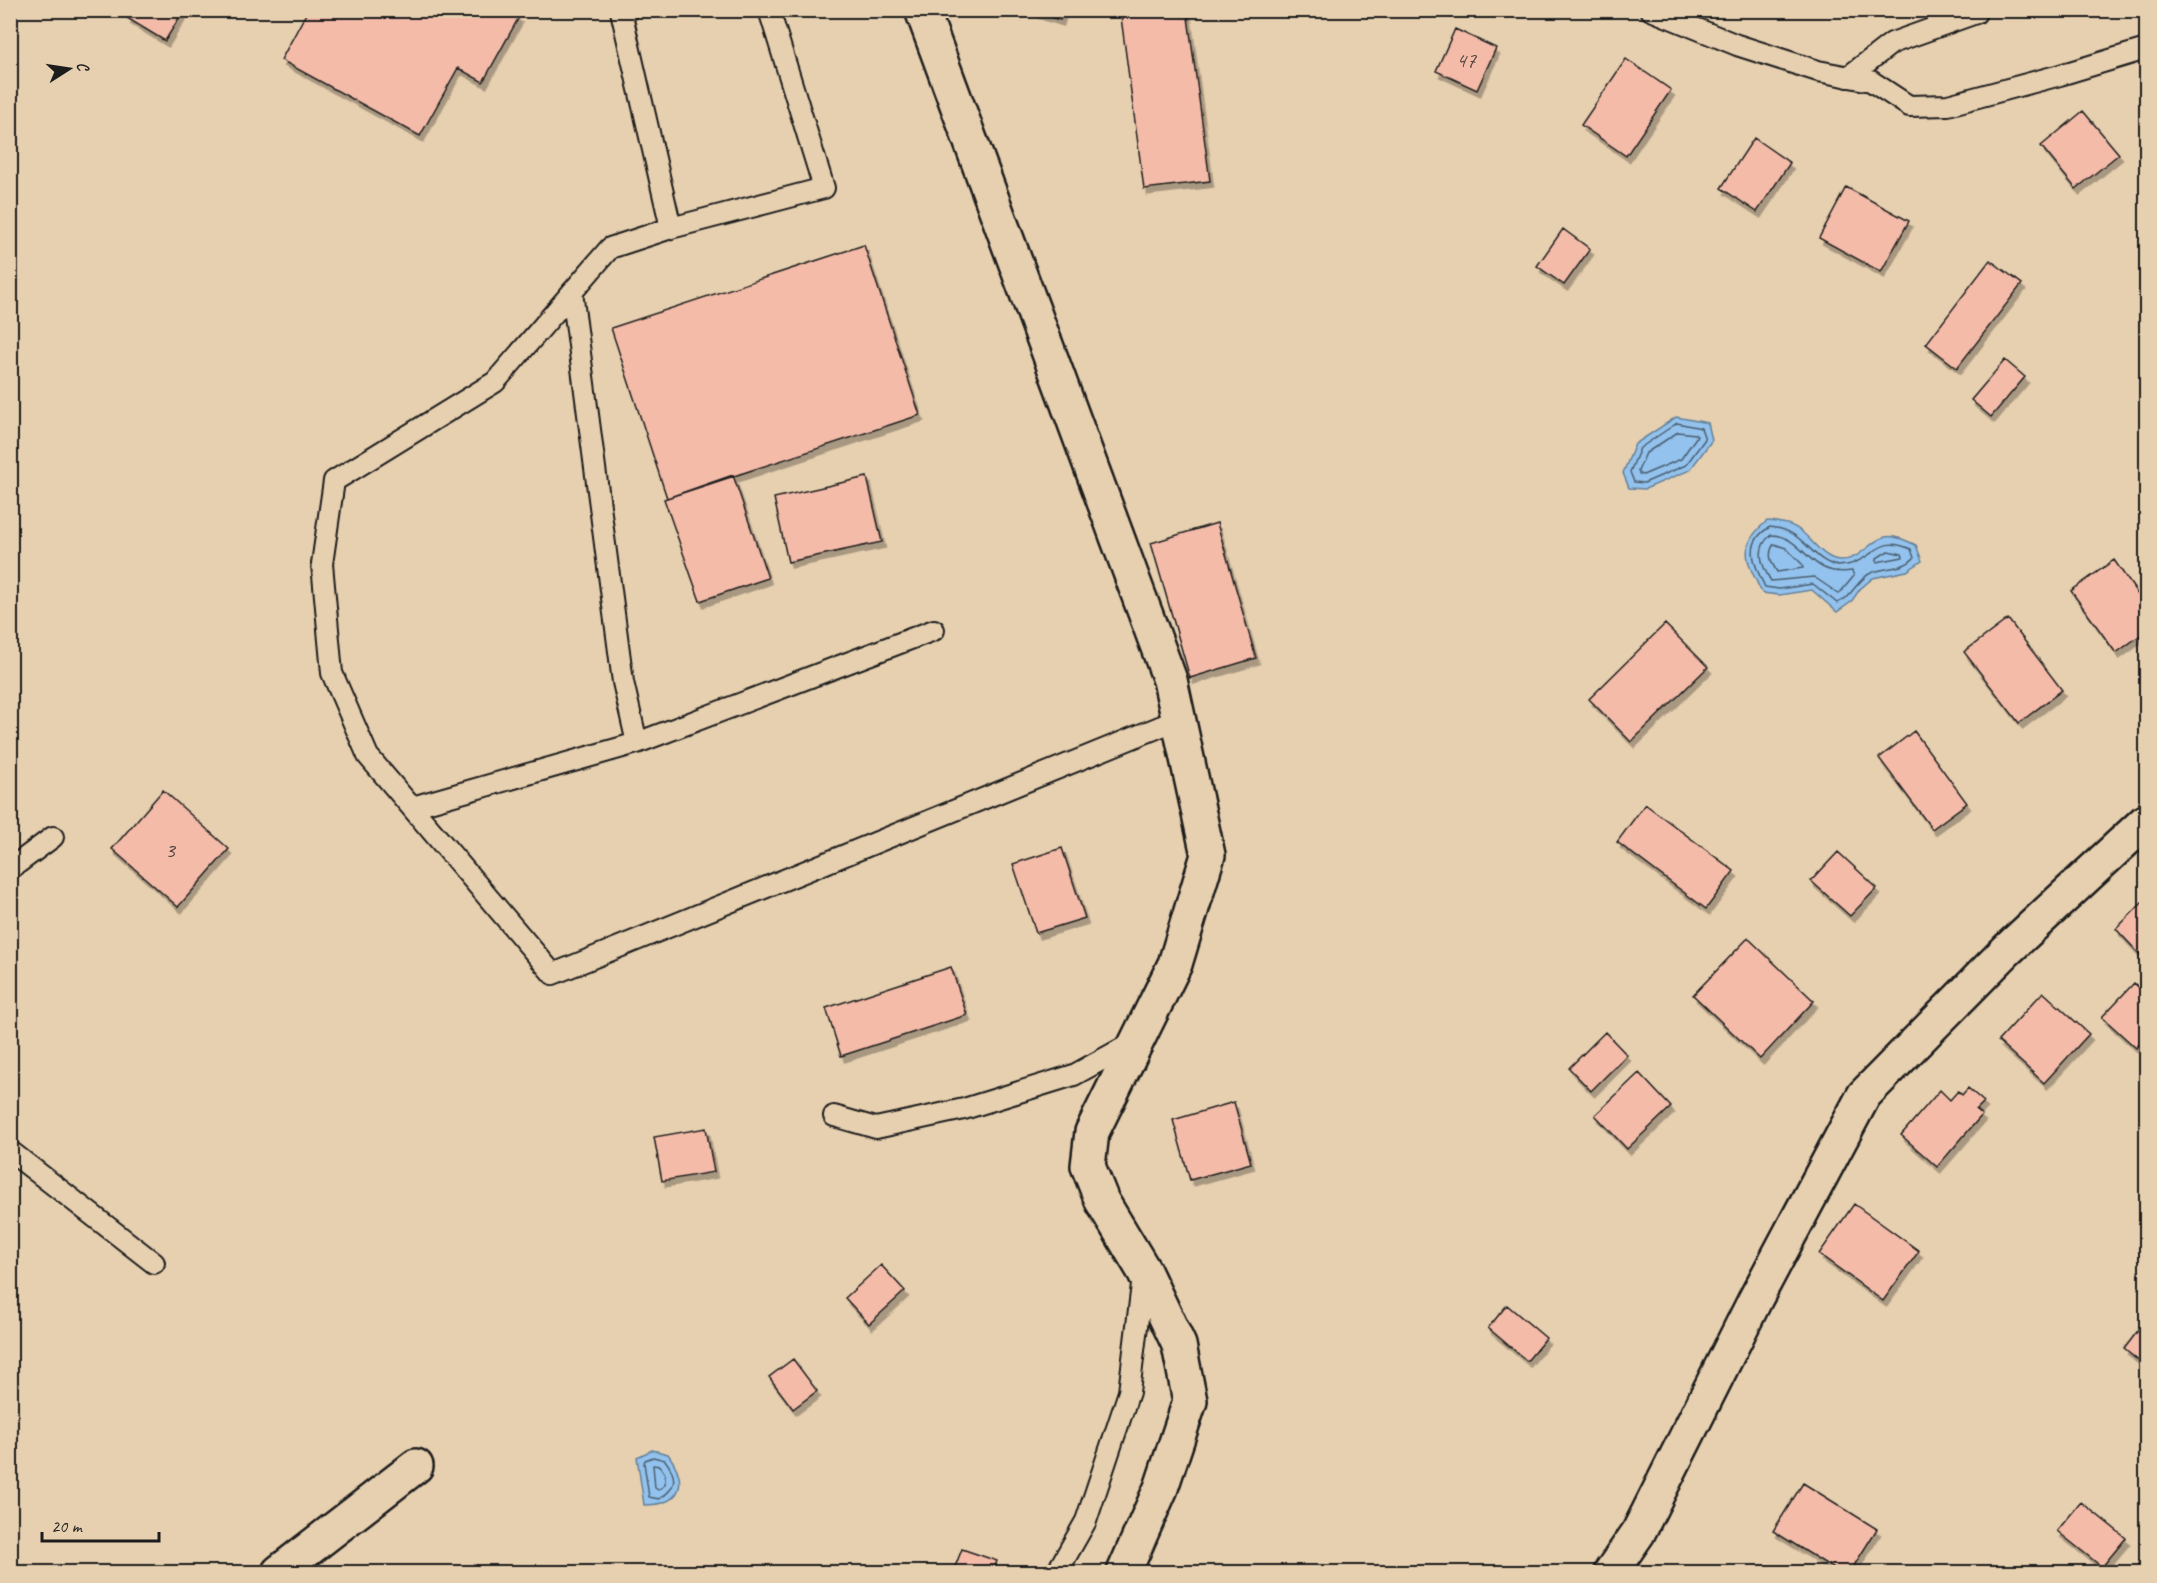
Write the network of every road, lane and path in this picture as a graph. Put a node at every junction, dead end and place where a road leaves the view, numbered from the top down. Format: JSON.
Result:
{"nodes":[{"id":1,"x":628,"y":10,"type":"edge"},
{"id":2,"x":769,"y":10,"type":"edge"},
{"id":3,"x":922,"y":10,"type":"edge"},
{"id":4,"x":1651,"y":10,"type":"edge"},
{"id":5,"x":1976,"y":13,"type":"dead end"},
{"id":6,"x":2146,"y":49,"type":"edge"},
{"id":7,"x":1848,"y":77,"type":"junction"},
{"id":8,"x":671,"y":228,"type":"junction"},
{"id":9,"x":572,"y":292,"type":"junction"},
{"id":10,"x":934,"y":630,"type":"dead end"},
{"id":11,"x":1179,"y":718,"type":"junction"},
{"id":12,"x":637,"y":743,"type":"junction"},
{"id":13,"x":412,"y":807,"type":"junction"},
{"id":14,"x":2146,"y":821,"type":"edge"},
{"id":15,"x":53,"y":837,"type":"dead end"},
{"id":16,"x":10,"y":869,"type":"edge"},
{"id":17,"x":1139,"y":1039,"type":"junction"},
{"id":18,"x":834,"y":1116,"type":"dead end"},
{"id":19,"x":10,"y":1150,"type":"edge"},
{"id":20,"x":154,"y":1263,"type":"dead end"},
{"id":21,"x":1144,"y":1271,"type":"junction"},
{"id":22,"x":416,"y":1466,"type":"dead end"},
{"id":23,"x":279,"y":1572,"type":"edge"},
{"id":24,"x":1057,"y":1572,"type":"edge"},
{"id":25,"x":1124,"y":1572,"type":"edge"},
{"id":26,"x":1611,"y":1572,"type":"edge"}],
"edges":[{"from":1,"to":8,"type":"lane"},
{"from":2,"to":8,"type":"lane"},
{"from":3,"to":11,"type":"street"},
{"from":4,"to":7,"type":"lane"},
{"from":5,"to":7,"type":"lane"},
{"from":6,"to":7,"type":"lane"},
{"from":8,"to":9,"type":"lane"},
{"from":9,"to":12,"type":"lane"},
{"from":9,"to":13,"type":"lane"},
{"from":10,"to":12,"type":"lane"},
{"from":11,"to":13,"type":"lane"},
{"from":11,"to":17,"type":"street"},
{"from":12,"to":13,"type":"lane"},
{"from":14,"to":26,"type":"street"},
{"from":15,"to":16,"type":"lane"},
{"from":17,"to":18,"type":"lane"},
{"from":17,"to":21,"type":"street"},
{"from":19,"to":20,"type":"lane"},
{"from":21,"to":24,"type":"lane"},
{"from":21,"to":25,"type":"street"},
{"from":22,"to":23,"type":"street"}]}
